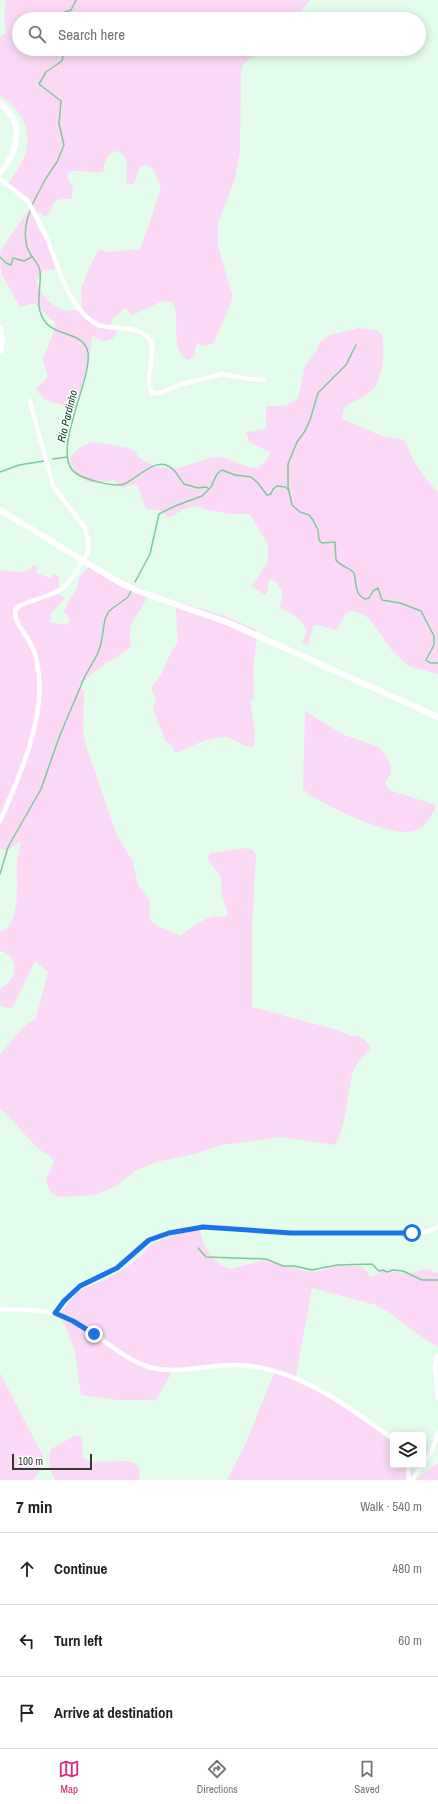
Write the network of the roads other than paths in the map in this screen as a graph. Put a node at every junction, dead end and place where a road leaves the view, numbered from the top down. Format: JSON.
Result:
{"nodes":[{"id":1,"x":0,"y":103,"type":"edge"},
{"id":2,"x":0,"y":173,"type":"edge"},
{"id":3,"x":0,"y":179,"type":"edge"},
{"id":4,"x":0,"y":328,"type":"edge"},
{"id":5,"x":0,"y":351,"type":"edge"},
{"id":6,"x":263,"y":380,"type":"dead end"},
{"id":7,"x":30,"y":400,"type":"dead end"},
{"id":8,"x":0,"y":510,"type":"edge"},
{"id":9,"x":82,"y":559,"type":"junction"},
{"id":10,"x":438,"y":717,"type":"edge"},
{"id":11,"x":0,"y":821,"type":"edge"},
{"id":12,"x":438,"y":1227,"type":"edge"},
{"id":13,"x":0,"y":1309,"type":"edge"},
{"id":14,"x":55,"y":1313,"type":"junction"},
{"id":15,"x":438,"y":1356,"type":"edge"},
{"id":16,"x":438,"y":1398,"type":"edge"},
{"id":17,"x":438,"y":1433,"type":"edge"},
{"id":18,"x":390,"y":1437,"type":"edge"},
{"id":19,"x":409,"y":1468,"type":"edge"},
{"id":20,"x":411,"y":1480,"type":"edge"}],
"edges":[{"from":1,"to":2,"type":"main road"},
{"from":3,"to":6,"type":"street"},
{"from":4,"to":5,"type":"main road"},
{"from":7,"to":9,"type":"street"},
{"from":8,"to":9,"type":"main road"},
{"from":9,"to":10,"type":"main road"},
{"from":9,"to":11,"type":"street"},
{"from":12,"to":14,"type":"street"},
{"from":13,"to":14,"type":"street"},
{"from":14,"to":18,"type":"street"},
{"from":15,"to":16,"type":"street"},
{"from":17,"to":20,"type":"street"},
{"from":19,"to":20,"type":"street"}]}
